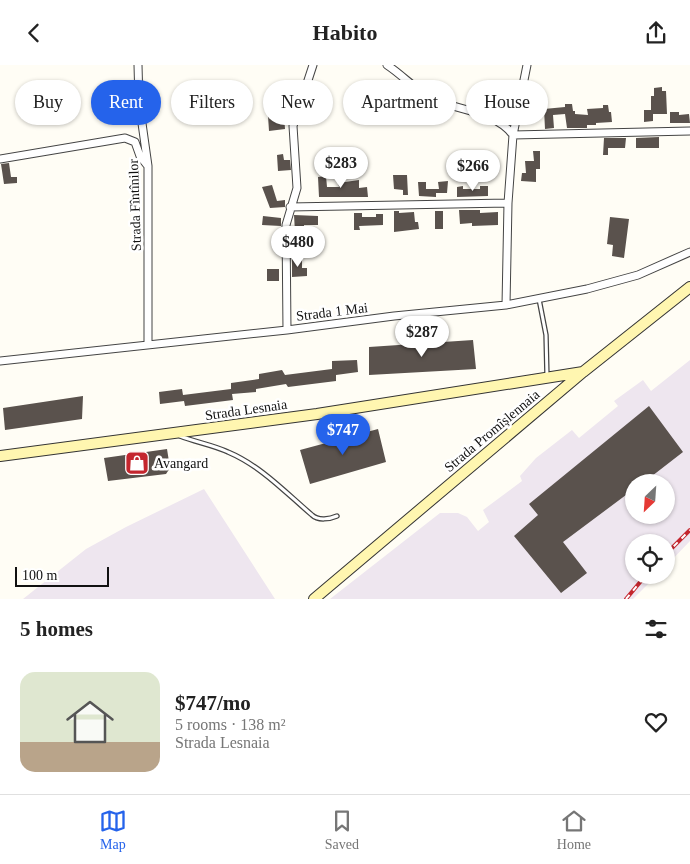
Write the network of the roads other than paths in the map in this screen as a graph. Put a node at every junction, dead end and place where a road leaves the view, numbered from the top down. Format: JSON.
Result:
{"nodes":[{"id":1,"x":138,"y":65,"type":"edge"},
{"id":2,"x":313,"y":65,"type":"edge"},
{"id":3,"x":387,"y":65,"type":"edge"},
{"id":4,"x":527,"y":65,"type":"edge"},
{"id":5,"x":690,"y":131,"type":"edge"},
{"id":6,"x":512,"y":135,"type":"junction"},
{"id":7,"x":0,"y":159,"type":"edge"},
{"id":8,"x":148,"y":166,"type":"junction"},
{"id":9,"x":508,"y":203,"type":"junction"},
{"id":10,"x":290,"y":207,"type":"junction"},
{"id":11,"x":690,"y":252,"type":"edge"},
{"id":12,"x":690,"y":287,"type":"edge"},
{"id":13,"x":539,"y":299,"type":"junction"},
{"id":14,"x":506,"y":305,"type":"junction"},
{"id":15,"x":287,"y":330,"type":"junction"},
{"id":16,"x":148,"y":344,"type":"junction"},
{"id":17,"x":0,"y":361,"type":"edge"},
{"id":18,"x":583,"y":372,"type":"junction"},
{"id":19,"x":548,"y":379,"type":"junction"},
{"id":20,"x":172,"y":433,"type":"junction"},
{"id":21,"x":0,"y":456,"type":"edge"},
{"id":22,"x":337,"y":516,"type":"dead end"},
{"id":23,"x":314,"y":599,"type":"edge"}],
"edges":[{"from":1,"to":8,"type":"street","name":"Strada Fîntînilor"},
{"from":2,"to":10,"type":"street"},
{"from":3,"to":6,"type":"street"},
{"from":4,"to":6,"type":"street"},
{"from":5,"to":6,"type":"street"},
{"from":6,"to":9,"type":"street"},
{"from":7,"to":8,"type":"street"},
{"from":8,"to":16,"type":"street","name":"Strada Fîntînilor"},
{"from":9,"to":10,"type":"street"},
{"from":9,"to":14,"type":"street"},
{"from":10,"to":15,"type":"street"},
{"from":11,"to":13,"type":"street","name":"Strada 1 Mai"},
{"from":12,"to":18,"type":"street","name":"Strada Promîșlennaia"},
{"from":13,"to":14,"type":"street","name":"Strada 1 Mai"},
{"from":13,"to":19,"type":"lane"},
{"from":14,"to":15,"type":"street","name":"Strada 1 Mai"},
{"from":15,"to":16,"type":"street","name":"Strada 1 Mai"},
{"from":16,"to":17,"type":"street","name":"Strada 1 Mai"},
{"from":18,"to":19,"type":"street","name":"Strada Lesnaia"},
{"from":18,"to":23,"type":"street","name":"Strada Promîșlennaia"},
{"from":19,"to":20,"type":"street","name":"Strada Lesnaia"},
{"from":20,"to":21,"type":"street","name":"Strada Lesnaia"},
{"from":20,"to":22,"type":"lane"}]}
